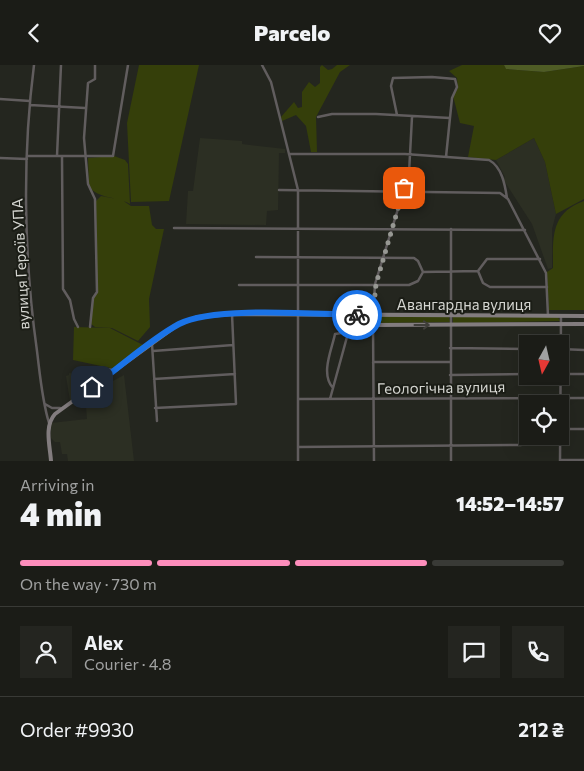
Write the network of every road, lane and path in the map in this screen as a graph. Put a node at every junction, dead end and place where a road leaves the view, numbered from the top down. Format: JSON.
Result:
{"nodes":[{"id":1,"x":34,"y":65,"type":"edge"},
{"id":2,"x":61,"y":65,"type":"edge"},
{"id":3,"x":95,"y":65,"type":"edge"},
{"id":4,"x":128,"y":65,"type":"edge"},
{"id":5,"x":262,"y":65,"type":"edge"},
{"id":6,"x":0,"y":99,"type":"edge"},
{"id":7,"x":30,"y":103,"type":"junction"},
{"id":8,"x":58,"y":106,"type":"junction"},
{"id":9,"x":85,"y":108,"type":"junction"},
{"id":10,"x":397,"y":115,"type":"junction"},
{"id":11,"x":318,"y":117,"type":"dead end"},
{"id":12,"x":412,"y":117,"type":"junction"},
{"id":13,"x":450,"y":118,"type":"junction"},
{"id":14,"x":289,"y":154,"type":"junction"},
{"id":15,"x":411,"y":155,"type":"junction"},
{"id":16,"x":60,"y":157,"type":"junction"},
{"id":17,"x":87,"y":157,"type":"junction"},
{"id":18,"x":446,"y":157,"type":"junction"},
{"id":19,"x":0,"y":158,"type":"edge"},
{"id":20,"x":27,"y":158,"type":"junction"},
{"id":21,"x":279,"y":190,"type":"dead end"},
{"id":22,"x":298,"y":190,"type":"junction"},
{"id":23,"x":403,"y":190,"type":"junction"},
{"id":24,"x":508,"y":199,"type":"junction"},
{"id":25,"x":174,"y":228,"type":"dead end"},
{"id":26,"x":298,"y":228,"type":"junction"},
{"id":27,"x":391,"y":229,"type":"junction"},
{"id":28,"x":451,"y":229,"type":"junction"},
{"id":29,"x":525,"y":230,"type":"junction"},
{"id":30,"x":256,"y":257,"type":"dead end"},
{"id":31,"x":298,"y":257,"type":"junction"},
{"id":32,"x":383,"y":257,"type":"junction"},
{"id":33,"x":540,"y":259,"type":"junction"},
{"id":34,"x":451,"y":271,"type":"junction"},
{"id":35,"x":478,"y":271,"type":"junction"},
{"id":36,"x":423,"y":272,"type":"junction"},
{"id":37,"x":376,"y":284,"type":"junction"},
{"id":38,"x":239,"y":285,"type":"dead end"},
{"id":39,"x":298,"y":285,"type":"junction"},
{"id":40,"x":547,"y":287,"type":"junction"},
{"id":41,"x":232,"y":314,"type":"junction"},
{"id":42,"x":298,"y":314,"type":"junction"},
{"id":43,"x":353,"y":315,"type":"junction"},
{"id":44,"x":373,"y":315,"type":"junction"},
{"id":45,"x":450,"y":315,"type":"junction"},
{"id":46,"x":548,"y":316,"type":"junction"},
{"id":47,"x":561,"y":316,"type":"junction"},
{"id":48,"x":584,"y":316,"type":"edge"},
{"id":49,"x":561,"y":324,"type":"junction"},
{"id":50,"x":584,"y":324,"type":"edge"},
{"id":51,"x":373,"y":325,"type":"junction"},
{"id":52,"x":450,"y":325,"type":"junction"},
{"id":53,"x":78,"y":327,"type":"dead end"},
{"id":54,"x":90,"y":327,"type":"dead end"},
{"id":55,"x":349,"y":332,"type":"junction"},
{"id":56,"x":561,"y":335,"type":"edge"},
{"id":57,"x":152,"y":343,"type":"junction"},
{"id":58,"x":233,"y":345,"type":"junction"},
{"id":59,"x":450,"y":348,"type":"junction"},
{"id":60,"x":519,"y":349,"type":"edge"},
{"id":61,"x":569,"y":349,"type":"edge"},
{"id":62,"x":584,"y":350,"type":"edge"},
{"id":63,"x":153,"y":351,"type":"junction"},
{"id":64,"x":373,"y":362,"type":"junction"},
{"id":65,"x":450,"y":362,"type":"junction"},
{"id":66,"x":97,"y":368,"type":"dead end"},
{"id":67,"x":115,"y":370,"type":"junction"},
{"id":68,"x":235,"y":374,"type":"junction"},
{"id":69,"x":519,"y":374,"type":"edge"},
{"id":70,"x":569,"y":374,"type":"edge"},
{"id":71,"x":584,"y":374,"type":"edge"},
{"id":72,"x":450,"y":375,"type":"junction"},
{"id":73,"x":154,"y":379,"type":"junction"},
{"id":74,"x":333,"y":388,"type":"junction"},
{"id":75,"x":584,"y":397,"type":"edge"},
{"id":76,"x":519,"y":398,"type":"edge"},
{"id":77,"x":569,"y":398,"type":"edge"},
{"id":78,"x":298,"y":399,"type":"junction"},
{"id":79,"x":330,"y":399,"type":"junction"},
{"id":80,"x":373,"y":399,"type":"junction"},
{"id":81,"x":450,"y":399,"type":"junction"},
{"id":82,"x":44,"y":403,"type":"junction"},
{"id":83,"x":62,"y":408,"type":"junction"},
{"id":84,"x":156,"y":408,"type":"junction"},
{"id":85,"x":157,"y":421,"type":"dead end"},
{"id":86,"x":49,"y":423,"type":"junction"},
{"id":87,"x":569,"y":429,"type":"edge"},
{"id":88,"x":584,"y":429,"type":"edge"},
{"id":89,"x":451,"y":445,"type":"junction"},
{"id":90,"x":519,"y":445,"type":"edge"},
{"id":91,"x":560,"y":445,"type":"edge"},
{"id":92,"x":374,"y":446,"type":"junction"},
{"id":93,"x":298,"y":447,"type":"junction"},
{"id":94,"x":560,"y":460,"type":"edge"},
{"id":95,"x":584,"y":460,"type":"edge"},
{"id":96,"x":51,"y":461,"type":"edge"},
{"id":97,"x":298,"y":461,"type":"edge"},
{"id":98,"x":374,"y":461,"type":"edge"},
{"id":99,"x":451,"y":461,"type":"edge"}],
"edges":[{"from":1,"to":7,"type":"street","name":"вулиця Героїв УПА"},
{"from":2,"to":8,"type":"street"},
{"from":3,"to":9,"type":"street"},
{"from":4,"to":17,"type":"street"},
{"from":5,"to":14,"type":"street"},
{"from":6,"to":7,"type":"street"},
{"from":7,"to":8,"type":"street"},
{"from":7,"to":20,"type":"street","name":"вулиця Героїв УПА"},
{"from":8,"to":9,"type":"street"},
{"from":8,"to":16,"type":"street"},
{"from":9,"to":17,"type":"street"},
{"from":10,"to":11,"type":"street"},
{"from":10,"to":12,"type":"street"},
{"from":10,"to":13,"type":"street"},
{"from":12,"to":13,"type":"street"},
{"from":12,"to":15,"type":"street"},
{"from":13,"to":18,"type":"street"},
{"from":14,"to":15,"type":"street"},
{"from":14,"to":22,"type":"street"},
{"from":15,"to":18,"type":"street"},
{"from":15,"to":23,"type":"street"},
{"from":16,"to":17,"type":"street"},
{"from":16,"to":20,"type":"street"},
{"from":16,"to":53,"type":"street"},
{"from":17,"to":54,"type":"street"},
{"from":18,"to":24,"type":"street"},
{"from":19,"to":20,"type":"street"},
{"from":20,"to":82,"type":"street","name":"вулиця Героїв УПА"},
{"from":21,"to":22,"type":"street"},
{"from":22,"to":23,"type":"street"},
{"from":22,"to":26,"type":"street"},
{"from":23,"to":24,"type":"street"},
{"from":23,"to":27,"type":"street"},
{"from":24,"to":29,"type":"street"},
{"from":25,"to":26,"type":"street"},
{"from":26,"to":27,"type":"street"},
{"from":26,"to":31,"type":"street"},
{"from":27,"to":28,"type":"street"},
{"from":27,"to":32,"type":"street"},
{"from":28,"to":29,"type":"street"},
{"from":28,"to":34,"type":"street"},
{"from":29,"to":33,"type":"street"},
{"from":30,"to":31,"type":"street"},
{"from":31,"to":32,"type":"street"},
{"from":31,"to":39,"type":"street"},
{"from":32,"to":36,"type":"street"},
{"from":32,"to":37,"type":"street"},
{"from":33,"to":35,"type":"street"},
{"from":33,"to":40,"type":"street"},
{"from":34,"to":35,"type":"street"},
{"from":34,"to":36,"type":"street"},
{"from":34,"to":45,"type":"street"},
{"from":35,"to":40,"type":"street"},
{"from":36,"to":37,"type":"street"},
{"from":37,"to":39,"type":"street"},
{"from":37,"to":44,"type":"street"},
{"from":38,"to":39,"type":"street"},
{"from":39,"to":42,"type":"street"},
{"from":40,"to":46,"type":"street"},
{"from":41,"to":42,"type":"street","name":"Авангардна вулиця"},
{"from":41,"to":57,"type":"street","name":"Авангардна вулиця"},
{"from":41,"to":58,"type":"street"},
{"from":42,"to":43,"type":"street","name":"Авангардна вулиця"},
{"from":42,"to":78,"type":"street"},
{"from":43,"to":44,"type":"street","name":"Авангардна вулиця"},
{"from":43,"to":55,"type":"street"},
{"from":44,"to":45,"type":"street","name":"Авангардна вулиця"},
{"from":44,"to":51,"type":"street"},
{"from":45,"to":46,"type":"street","name":"Авангардна вулиця"},
{"from":45,"to":52,"type":"street"},
{"from":46,"to":47,"type":"street","name":"Авангардна вулиця"},
{"from":47,"to":48,"type":"street","name":"Авангардна вулиця"},
{"from":47,"to":49,"type":"street"},
{"from":49,"to":50,"type":"street","name":"Авангардна вулиця"},
{"from":49,"to":52,"type":"street","name":"Авангардна вулиця"},
{"from":49,"to":56,"type":"street"},
{"from":51,"to":52,"type":"street","name":"Авангардна вулиця","one_way":true},
{"from":51,"to":64,"type":"street"},
{"from":52,"to":59,"type":"street"},
{"from":55,"to":74,"type":"street"},
{"from":55,"to":74,"type":"street"},
{"from":57,"to":63,"type":"street"},
{"from":57,"to":67,"type":"street","name":"Авангардна вулиця"},
{"from":58,"to":63,"type":"street"},
{"from":58,"to":68,"type":"street"},
{"from":59,"to":60,"type":"street"},
{"from":59,"to":65,"type":"street"},
{"from":61,"to":62,"type":"street"},
{"from":63,"to":73,"type":"street"},
{"from":64,"to":65,"type":"street"},
{"from":64,"to":80,"type":"street"},
{"from":65,"to":72,"type":"street"},
{"from":66,"to":67,"type":"street"},
{"from":67,"to":83,"type":"street","name":"Авангардна вулиця"},
{"from":68,"to":73,"type":"street"},
{"from":68,"to":84,"type":"street"},
{"from":69,"to":72,"type":"street"},
{"from":70,"to":71,"type":"street"},
{"from":72,"to":81,"type":"street"},
{"from":73,"to":84,"type":"street"},
{"from":74,"to":79,"type":"street"},
{"from":75,"to":77,"type":"street","name":"Геологічна вулиця"},
{"from":76,"to":81,"type":"street","name":"Геологічна вулиця"},
{"from":78,"to":79,"type":"street","name":"Геологічна вулиця"},
{"from":78,"to":93,"type":"street"},
{"from":79,"to":80,"type":"street","name":"Геологічна вулиця"},
{"from":80,"to":81,"type":"street","name":"Геологічна вулиця"},
{"from":80,"to":92,"type":"street"},
{"from":81,"to":89,"type":"street"},
{"from":82,"to":83,"type":"street"},
{"from":82,"to":86,"type":"street","name":"вулиця Героїв УПА"},
{"from":83,"to":86,"type":"street","name":"Авангардна вулиця"},
{"from":84,"to":85,"type":"street"},
{"from":86,"to":96,"type":"street","name":"вулиця Героїв УПА"},
{"from":87,"to":88,"type":"street"},
{"from":89,"to":90,"type":"street"},
{"from":89,"to":92,"type":"street"},
{"from":89,"to":99,"type":"street"},
{"from":91,"to":94,"type":"street"},
{"from":92,"to":93,"type":"street"},
{"from":92,"to":98,"type":"street"},
{"from":93,"to":97,"type":"street"},
{"from":94,"to":95,"type":"street"}]}
